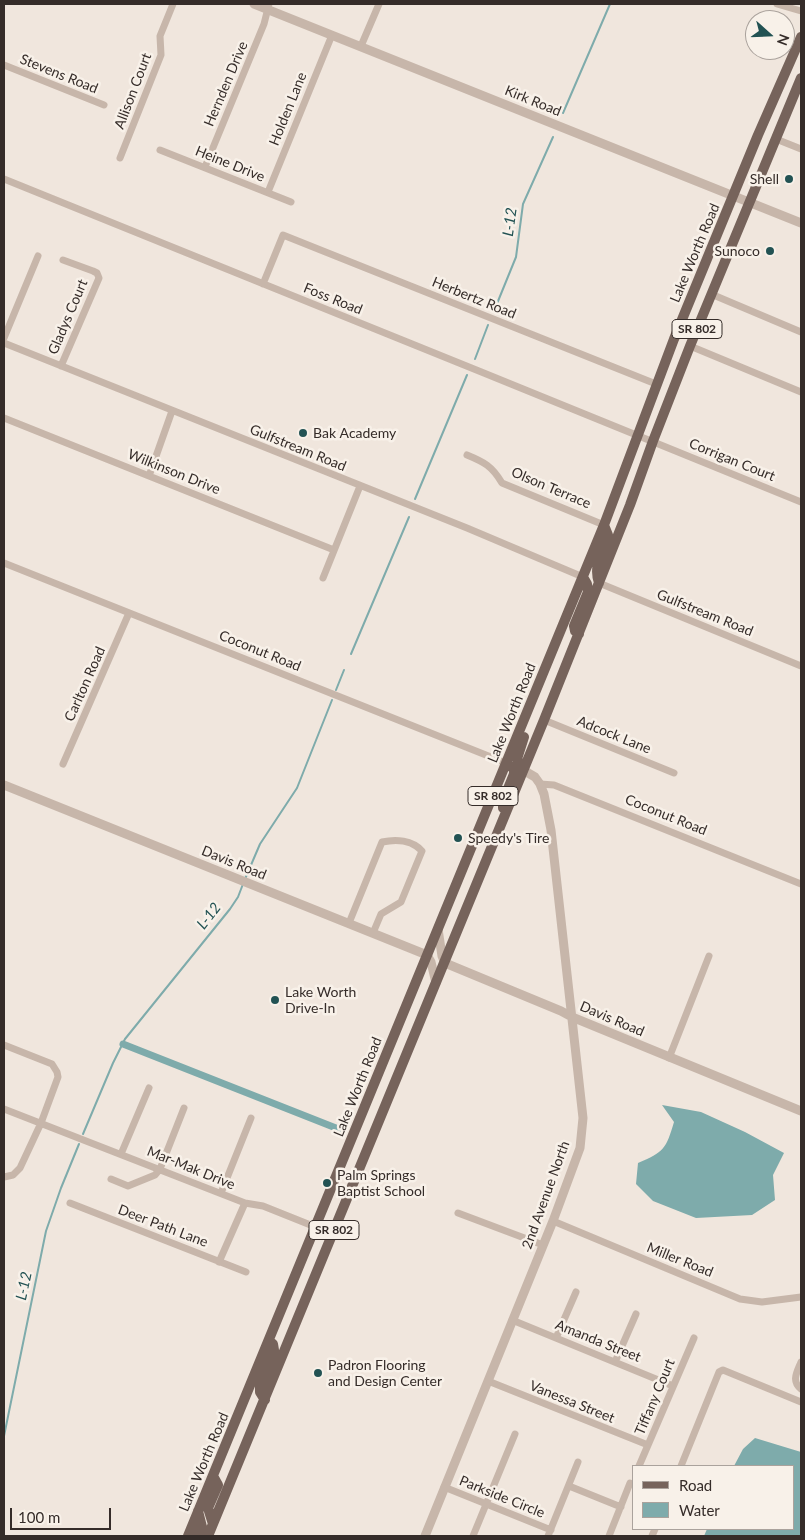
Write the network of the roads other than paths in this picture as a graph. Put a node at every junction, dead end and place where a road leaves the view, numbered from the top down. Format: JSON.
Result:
{"nodes":[{"id":1,"x":173,"y":4,"type":"edge"},
{"id":2,"x":254,"y":4,"type":"edge"},
{"id":3,"x":379,"y":4,"type":"edge"},
{"id":4,"x":777,"y":4,"type":"edge"},
{"id":5,"x":269,"y":6,"type":"edge"},
{"id":6,"x":801,"y":11,"type":"edge"},
{"id":7,"x":332,"y":35,"type":"junction"},
{"id":8,"x":801,"y":37,"type":"edge"},
{"id":9,"x":361,"y":46,"type":"junction"},
{"id":10,"x":4,"y":65,"type":"edge"},
{"id":11,"x":801,"y":78,"type":"edge"},
{"id":12,"x":104,"y":105,"type":"dead end"},
{"id":13,"x":776,"y":139,"type":"junction"},
{"id":14,"x":160,"y":150,"type":"dead end"},
{"id":15,"x":801,"y":150,"type":"edge"},
{"id":16,"x":120,"y":158,"type":"dead end"},
{"id":17,"x":205,"y":167,"type":"junction"},
{"id":18,"x":4,"y":179,"type":"edge"},
{"id":19,"x":268,"y":192,"type":"junction"},
{"id":20,"x":734,"y":195,"type":"junction"},
{"id":21,"x":291,"y":202,"type":"dead end"},
{"id":22,"x":750,"y":202,"type":"junction"},
{"id":23,"x":801,"y":223,"type":"edge"},
{"id":24,"x":38,"y":256,"type":"dead end"},
{"id":25,"x":63,"y":260,"type":"dead end"},
{"id":26,"x":263,"y":284,"type":"junction"},
{"id":27,"x":711,"y":294,"type":"junction"},
{"id":28,"x":801,"y":332,"type":"edge"},
{"id":29,"x":4,"y":338,"type":"edge"},
{"id":30,"x":4,"y":343,"type":"edge"},
{"id":31,"x":690,"y":346,"type":"junction"},
{"id":32,"x":61,"y":366,"type":"junction"},
{"id":33,"x":656,"y":384,"type":"junction"},
{"id":34,"x":801,"y":392,"type":"edge"},
{"id":35,"x":172,"y":411,"type":"junction"},
{"id":36,"x":4,"y":418,"type":"edge"},
{"id":37,"x":638,"y":434,"type":"junction"},
{"id":38,"x":653,"y":441,"type":"junction"},
{"id":39,"x":467,"y":455,"type":"dead end"},
{"id":40,"x":148,"y":476,"type":"junction"},
{"id":41,"x":360,"y":486,"type":"junction"},
{"id":42,"x":801,"y":502,"type":"edge"},
{"id":43,"x":604,"y":525,"type":"junction"},
{"id":44,"x":334,"y":550,"type":"junction"},
{"id":45,"x":4,"y":563,"type":"edge"},
{"id":46,"x":583,"y":577,"type":"junction"},
{"id":47,"x":323,"y":578,"type":"dead end"},
{"id":48,"x":599,"y":583,"type":"junction"},
{"id":49,"x":129,"y":613,"type":"junction"},
{"id":50,"x":579,"y":634,"type":"junction"},
{"id":51,"x":801,"y":666,"type":"edge"},
{"id":52,"x":525,"y":716,"type":"junction"},
{"id":53,"x":544,"y":720,"type":"junction"},
{"id":54,"x":506,"y":763,"type":"junction"},
{"id":55,"x":63,"y":764,"type":"dead end"},
{"id":56,"x":523,"y":770,"type":"junction"},
{"id":57,"x":674,"y":773,"type":"dead end"},
{"id":58,"x":540,"y":784,"type":"junction"},
{"id":59,"x":4,"y":785,"type":"edge"},
{"id":60,"x":502,"y":822,"type":"junction"},
{"id":61,"x":801,"y":884,"type":"edge"},
{"id":62,"x":349,"y":923,"type":"junction"},
{"id":63,"x":438,"y":929,"type":"junction"},
{"id":64,"x":373,"y":933,"type":"junction"},
{"id":65,"x":427,"y":955,"type":"junction"},
{"id":66,"x":709,"y":956,"type":"dead end"},
{"id":67,"x":445,"y":963,"type":"junction"},
{"id":68,"x":436,"y":983,"type":"junction"},
{"id":69,"x":572,"y":1017,"type":"junction"},
{"id":70,"x":4,"y":1045,"type":"edge"},
{"id":71,"x":669,"y":1058,"type":"junction"},
{"id":72,"x":149,"y":1088,"type":"dead end"},
{"id":73,"x":184,"y":1108,"type":"dead end"},
{"id":74,"x":4,"y":1109,"type":"edge"},
{"id":75,"x":801,"y":1111,"type":"edge"},
{"id":76,"x":251,"y":1118,"type":"dead end"},
{"id":77,"x":41,"y":1124,"type":"junction"},
{"id":78,"x":120,"y":1154,"type":"junction"},
{"id":79,"x":160,"y":1169,"type":"junction"},
{"id":80,"x":4,"y":1177,"type":"edge"},
{"id":81,"x":111,"y":1179,"type":"dead end"},
{"id":82,"x":221,"y":1193,"type":"junction"},
{"id":83,"x":70,"y":1203,"type":"dead end"},
{"id":84,"x":245,"y":1203,"type":"junction"},
{"id":85,"x":458,"y":1213,"type":"dead end"},
{"id":86,"x":553,"y":1221,"type":"junction"},
{"id":87,"x":316,"y":1227,"type":"junction"},
{"id":88,"x":333,"y":1234,"type":"junction"},
{"id":89,"x":543,"y":1245,"type":"junction"},
{"id":90,"x":219,"y":1262,"type":"junction"},
{"id":91,"x":246,"y":1272,"type":"dead end"},
{"id":92,"x":576,"y":1292,"type":"dead end"},
{"id":93,"x":801,"y":1297,"type":"edge"},
{"id":94,"x":636,"y":1314,"type":"dead end"},
{"id":95,"x":512,"y":1320,"type":"junction"},
{"id":96,"x":556,"y":1338,"type":"junction"},
{"id":97,"x":694,"y":1338,"type":"dead end"},
{"id":98,"x":269,"y":1341,"type":"junction"},
{"id":99,"x":615,"y":1362,"type":"junction"},
{"id":100,"x":801,"y":1362,"type":"edge"},
{"id":101,"x":488,"y":1381,"type":"junction"},
{"id":102,"x":673,"y":1386,"type":"junction"},
{"id":103,"x":801,"y":1389,"type":"edge"},
{"id":104,"x":265,"y":1400,"type":"junction"},
{"id":105,"x":801,"y":1402,"type":"edge"},
{"id":106,"x":515,"y":1434,"type":"dead end"},
{"id":107,"x":648,"y":1445,"type":"junction"},
{"id":108,"x":578,"y":1462,"type":"dead end"},
{"id":109,"x":639,"y":1465,"type":"edge"},
{"id":110,"x":681,"y":1465,"type":"edge"},
{"id":111,"x":213,"y":1476,"type":"junction"},
{"id":112,"x":630,"y":1483,"type":"dead end"},
{"id":113,"x":569,"y":1486,"type":"junction"},
{"id":114,"x":444,"y":1487,"type":"junction"},
{"id":115,"x":486,"y":1504,"type":"junction"},
{"id":116,"x":621,"y":1507,"type":"junction"},
{"id":117,"x":198,"y":1511,"type":"junction"},
{"id":118,"x":213,"y":1524,"type":"junction"},
{"id":119,"x":550,"y":1533,"type":"edge"},
{"id":120,"x":188,"y":1536,"type":"edge"},
{"id":121,"x":198,"y":1536,"type":"edge"},
{"id":122,"x":208,"y":1536,"type":"edge"},
{"id":123,"x":424,"y":1536,"type":"edge"},
{"id":124,"x":473,"y":1536,"type":"edge"},
{"id":125,"x":609,"y":1536,"type":"edge"}],
"edges":[{"from":1,"to":16,"type":"street","name":"Allison Court"},
{"from":2,"to":5,"type":"street","name":"Kirk Road"},
{"from":3,"to":9,"type":"street"},
{"from":4,"to":6,"type":"street"},
{"from":5,"to":7,"type":"street","name":"Kirk Road"},
{"from":5,"to":17,"type":"street","name":"Hernden Drive"},
{"from":7,"to":9,"type":"street","name":"Kirk Road"},
{"from":7,"to":19,"type":"street","name":"Holden Lane"},
{"from":8,"to":20,"type":"main road","name":"Lake Worth Road","number":"SR 802"},
{"from":9,"to":20,"type":"street","name":"Kirk Road"},
{"from":10,"to":12,"type":"street","name":"Stevens Road"},
{"from":11,"to":13,"type":"main road","number":"SR 802"},
{"from":13,"to":15,"type":"street"},
{"from":13,"to":22,"type":"main road","number":"SR 802"},
{"from":14,"to":17,"type":"street","name":"Heine Drive"},
{"from":17,"to":19,"type":"street","name":"Heine Drive"},
{"from":18,"to":26,"type":"street","name":"Foss Road"},
{"from":19,"to":21,"type":"street","name":"Heine Drive"},
{"from":20,"to":22,"type":"street","name":"Kirk Road"},
{"from":20,"to":33,"type":"main road","name":"Lake Worth Road","number":"SR 802"},
{"from":22,"to":23,"type":"street","name":"Kirk Road"},
{"from":22,"to":27,"type":"main road","number":"SR 802"},
{"from":24,"to":29,"type":"street"},
{"from":25,"to":32,"type":"street","name":"Gladys Court"},
{"from":26,"to":33,"type":"street","name":"Herbertz Road"},
{"from":26,"to":37,"type":"street","name":"Foss Road"},
{"from":27,"to":28,"type":"street"},
{"from":27,"to":31,"type":"main road","number":"SR 802"},
{"from":30,"to":32,"type":"street","name":"Gulfstream Road"},
{"from":31,"to":34,"type":"street"},
{"from":31,"to":38,"type":"main road","number":"SR 802"},
{"from":32,"to":35,"type":"street","name":"Gulfstream Road"},
{"from":33,"to":37,"type":"main road","name":"Lake Worth Road","number":"SR 802"},
{"from":35,"to":40,"type":"street"},
{"from":35,"to":41,"type":"street","name":"Gulfstream Road"},
{"from":36,"to":40,"type":"street","name":"Wilkinson Drive"},
{"from":37,"to":38,"type":"street","name":"Foss Road"},
{"from":37,"to":43,"type":"main road","name":"Lake Worth Road","number":"SR 802"},
{"from":38,"to":42,"type":"street","name":"Corrigan Court"},
{"from":38,"to":48,"type":"main road","number":"SR 802"},
{"from":39,"to":43,"type":"street","name":"Olson Terrace"},
{"from":40,"to":44,"type":"street","name":"Wilkinson Drive"},
{"from":41,"to":44,"type":"street"},
{"from":41,"to":46,"type":"street","name":"Gulfstream Road"},
{"from":43,"to":46,"type":"main road","name":"Lake Worth Road","number":"SR 802"},
{"from":43,"to":48,"type":"main road"},
{"from":44,"to":47,"type":"street"},
{"from":45,"to":49,"type":"street","name":"Coconut Road"},
{"from":46,"to":50,"type":"main road"},
{"from":46,"to":52,"type":"main road","name":"Lake Worth Road","number":"SR 802"},
{"from":48,"to":50,"type":"main road","number":"SR 802"},
{"from":48,"to":51,"type":"street","name":"Gulfstream Road"},
{"from":49,"to":54,"type":"street","name":"Coconut Road"},
{"from":49,"to":55,"type":"street","name":"Carlton Road"},
{"from":50,"to":53,"type":"main road","number":"SR 802"},
{"from":52,"to":54,"type":"main road","name":"Lake Worth Road","number":"SR 802"},
{"from":52,"to":56,"type":"main road"},
{"from":53,"to":56,"type":"main road","number":"SR 802"},
{"from":53,"to":57,"type":"street","name":"Adcock Lane"},
{"from":54,"to":60,"type":"main road"},
{"from":54,"to":63,"type":"main road","name":"Lake Worth Road","number":"SR 802"},
{"from":56,"to":58,"type":"street","name":"Coconut Road"},
{"from":56,"to":60,"type":"main road","number":"SR 802"},
{"from":58,"to":61,"type":"street","name":"Coconut Road"},
{"from":58,"to":69,"type":"street","name":"2nd Avenue North"},
{"from":59,"to":62,"type":"street","name":"Davis Road"},
{"from":60,"to":67,"type":"main road","number":"SR 802"},
{"from":62,"to":64,"type":"street","name":"Davis Road"},
{"from":62,"to":64,"type":"street"},
{"from":63,"to":65,"type":"main road","name":"Lake Worth Road","number":"SR 802"},
{"from":63,"to":67,"type":"street"},
{"from":64,"to":65,"type":"street","name":"Davis Road"},
{"from":65,"to":68,"type":"street"},
{"from":65,"to":87,"type":"main road","name":"Lake Worth Road","number":"SR 802"},
{"from":66,"to":71,"type":"street"},
{"from":67,"to":68,"type":"main road","number":"SR 802"},
{"from":67,"to":69,"type":"street","name":"Davis Road"},
{"from":68,"to":88,"type":"main road","number":"SR 802"},
{"from":69,"to":71,"type":"street","name":"Davis Road"},
{"from":69,"to":86,"type":"street","name":"2nd Avenue North"},
{"from":70,"to":77,"type":"street"},
{"from":71,"to":75,"type":"street","name":"Davis Road"},
{"from":72,"to":78,"type":"street"},
{"from":73,"to":79,"type":"street"},
{"from":74,"to":77,"type":"street","name":"Mar-Mak Drive"},
{"from":76,"to":82,"type":"street"},
{"from":77,"to":78,"type":"street","name":"Mar-Mak Drive"},
{"from":77,"to":80,"type":"street"},
{"from":78,"to":79,"type":"street","name":"Mar-Mak Drive"},
{"from":79,"to":81,"type":"street"},
{"from":79,"to":82,"type":"street","name":"Mar-Mak Drive"},
{"from":82,"to":84,"type":"street","name":"Mar-Mak Drive"},
{"from":83,"to":90,"type":"street","name":"Deer Path Lane"},
{"from":84,"to":87,"type":"street","name":"Mar-Mak Drive"},
{"from":84,"to":90,"type":"street"},
{"from":85,"to":89,"type":"street"},
{"from":86,"to":89,"type":"street","name":"2nd Avenue North"},
{"from":86,"to":93,"type":"street","name":"Miller Road"},
{"from":87,"to":88,"type":"street","name":"Mar-Mak Drive"},
{"from":87,"to":98,"type":"main road","name":"Lake Worth Road","number":"SR 802"},
{"from":88,"to":104,"type":"main road","number":"SR 802"},
{"from":89,"to":95,"type":"street","name":"2nd Avenue North"},
{"from":90,"to":91,"type":"street","name":"Deer Path Lane"},
{"from":92,"to":96,"type":"street"},
{"from":94,"to":99,"type":"street"},
{"from":95,"to":96,"type":"street","name":"Amanda Street"},
{"from":95,"to":101,"type":"street","name":"2nd Avenue North"},
{"from":96,"to":99,"type":"street","name":"Amanda Street"},
{"from":97,"to":102,"type":"street","name":"Tiffany Court"},
{"from":98,"to":104,"type":"main road"},
{"from":98,"to":111,"type":"main road","name":"Lake Worth Road","number":"SR 802"},
{"from":99,"to":102,"type":"street","name":"Amanda Street"},
{"from":100,"to":103,"type":"street"},
{"from":101,"to":107,"type":"street","name":"Vanessa Street"},
{"from":101,"to":114,"type":"street","name":"2nd Avenue North"},
{"from":102,"to":107,"type":"street","name":"Tiffany Court"},
{"from":104,"to":118,"type":"main road","number":"SR 802"},
{"from":105,"to":110,"type":"street"},
{"from":106,"to":115,"type":"street"},
{"from":107,"to":109,"type":"street","name":"Tiffany Court"},
{"from":108,"to":113,"type":"street","name":"Parkside Circle"},
{"from":111,"to":117,"type":"main road","name":"Lake Worth Road","number":"SR 802"},
{"from":111,"to":118,"type":"main road"},
{"from":112,"to":116,"type":"street"},
{"from":113,"to":116,"type":"street"},
{"from":113,"to":119,"type":"street","name":"Parkside Circle"},
{"from":114,"to":115,"type":"street","name":"Parkside Circle"},
{"from":114,"to":123,"type":"street","name":"2nd Avenue North"},
{"from":115,"to":119,"type":"street","name":"Parkside Circle"},
{"from":115,"to":124,"type":"street"},
{"from":116,"to":125,"type":"street"},
{"from":117,"to":120,"type":"main road","name":"Lake Worth Road","number":"SR 802"},
{"from":117,"to":121,"type":"main road"},
{"from":118,"to":122,"type":"main road","number":"SR 802"}]}
